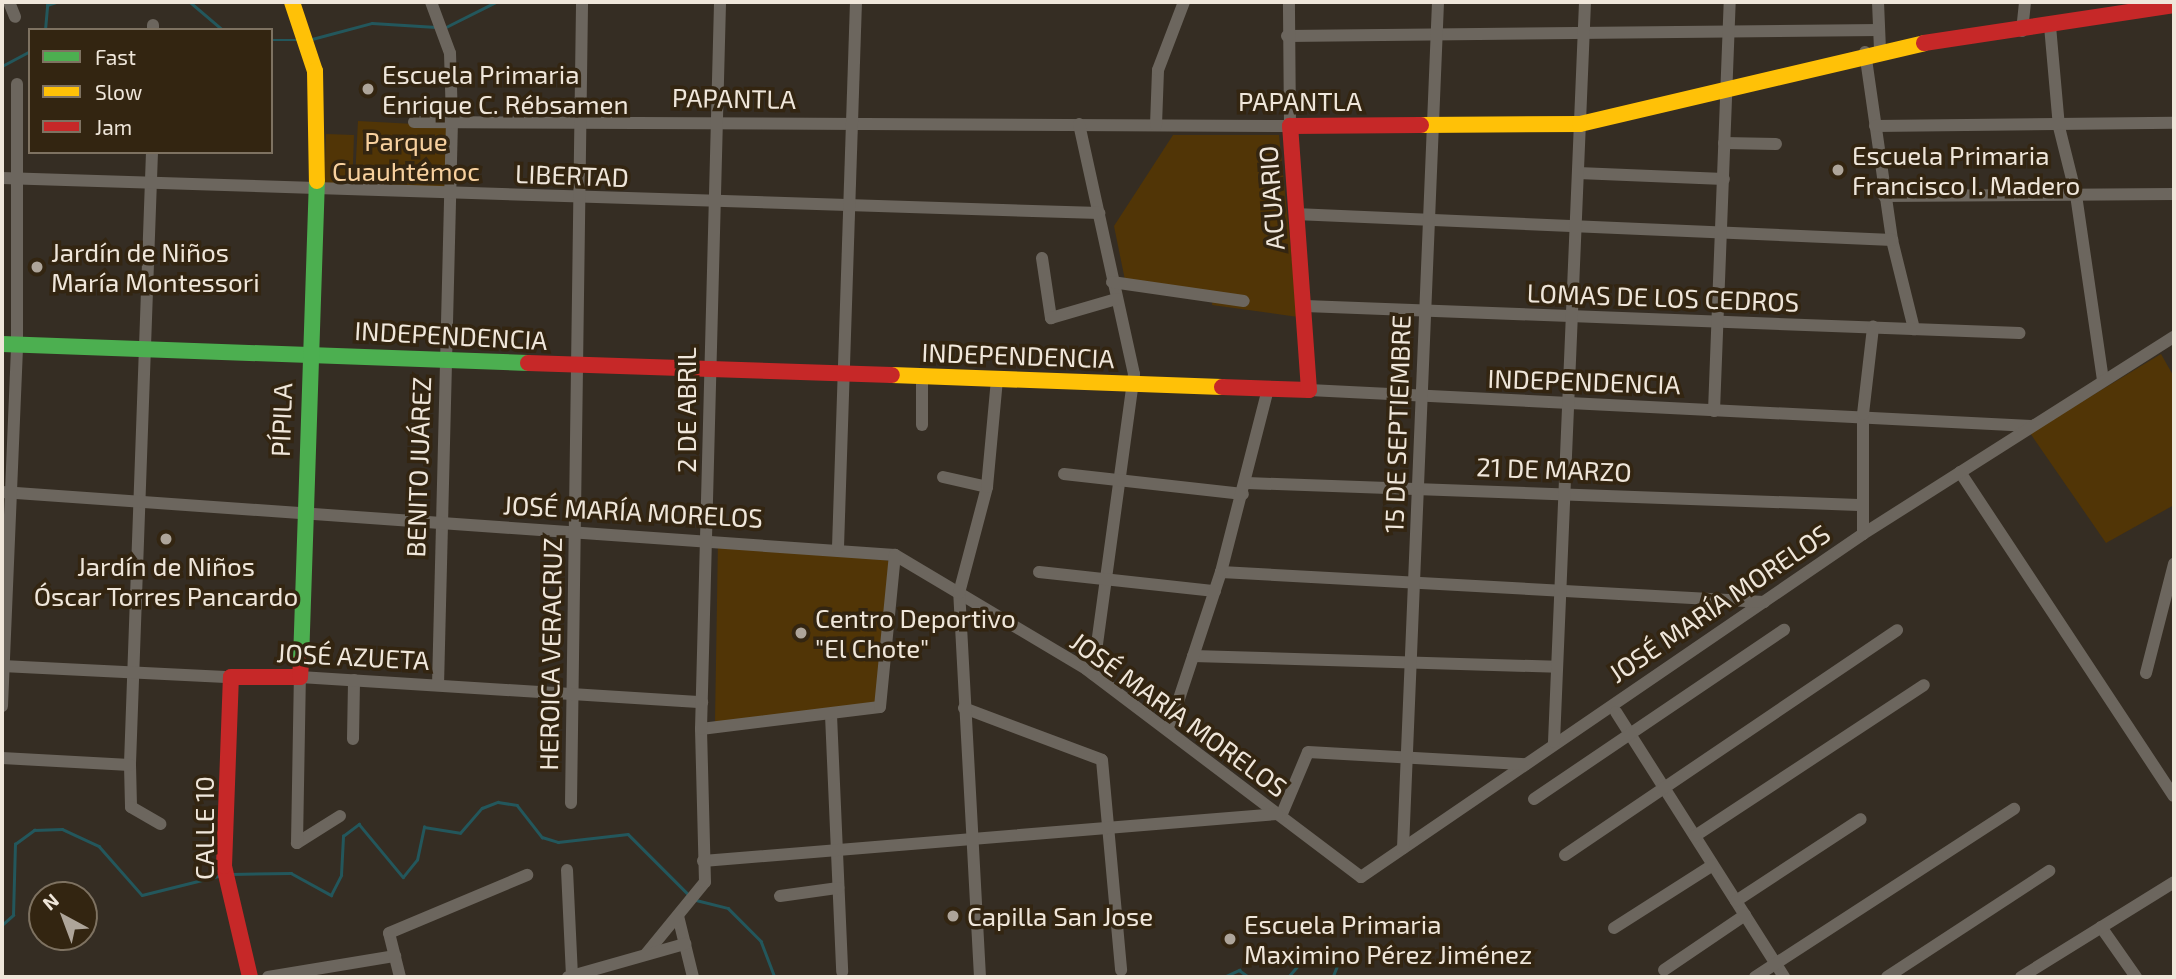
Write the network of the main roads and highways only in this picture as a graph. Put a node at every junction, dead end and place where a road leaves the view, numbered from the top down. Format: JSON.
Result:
{"nodes":[{"id":1,"x":292,"y":2,"type":"edge"},
{"id":2,"x":2174,"y":5,"type":"edge"},
{"id":3,"x":1290,"y":126,"type":"joint"},
{"id":4,"x":9,"y":345,"type":"edge"},
{"id":5,"x":308,"y":353,"type":"junction"},
{"id":6,"x":1309,"y":390,"type":"joint"},
{"id":7,"x":232,"y":677,"type":"joint"},
{"id":8,"x":300,"y":677,"type":"joint"},
{"id":9,"x":250,"y":977,"type":"edge"}],
"edges":[{"from":1,"to":5,"type":"main road","name":"PÍPILA"},
{"from":2,"to":3,"type":"main road","name":"PAPANTLA"},
{"from":3,"to":6,"type":"main road","name":"ACUARIO"},
{"from":4,"to":5,"type":"main road","name":"INDEPENDENCIA"},
{"from":5,"to":6,"type":"main road","name":"INDEPENDENCIA"},
{"from":5,"to":8,"type":"main road","name":"PÍPILA"},
{"from":7,"to":8,"type":"main road","name":"JOSÉ AZUETA"},
{"from":7,"to":9,"type":"main road","name":"CALLE 10"}]}
